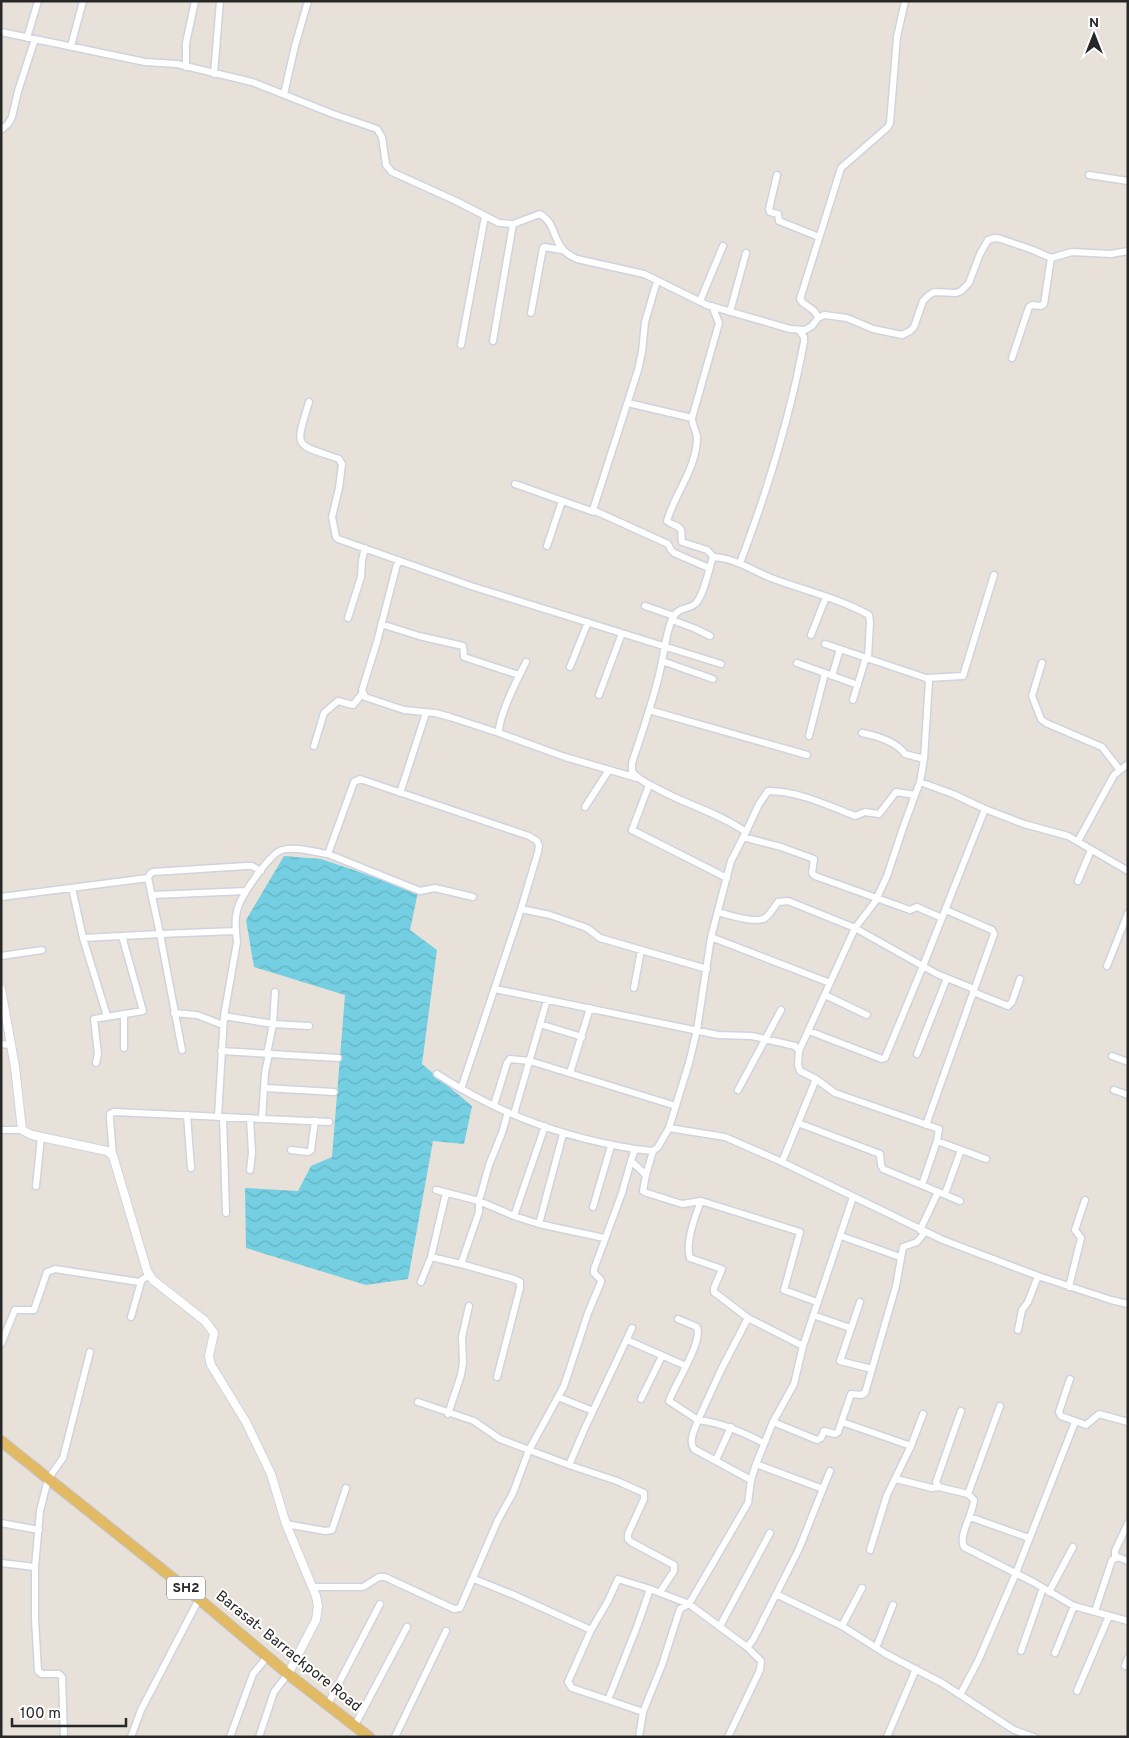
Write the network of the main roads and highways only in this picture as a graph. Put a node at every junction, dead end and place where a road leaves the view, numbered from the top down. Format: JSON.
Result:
{"nodes":[{"id":1,"x":1,"y":1441,"type":"edge"},
{"id":2,"x":369,"y":1737,"type":"edge"}],
"edges":[{"from":1,"to":2,"type":"main road","name":"Barasat- Barrackpore Road","number":"SH2"}]}
